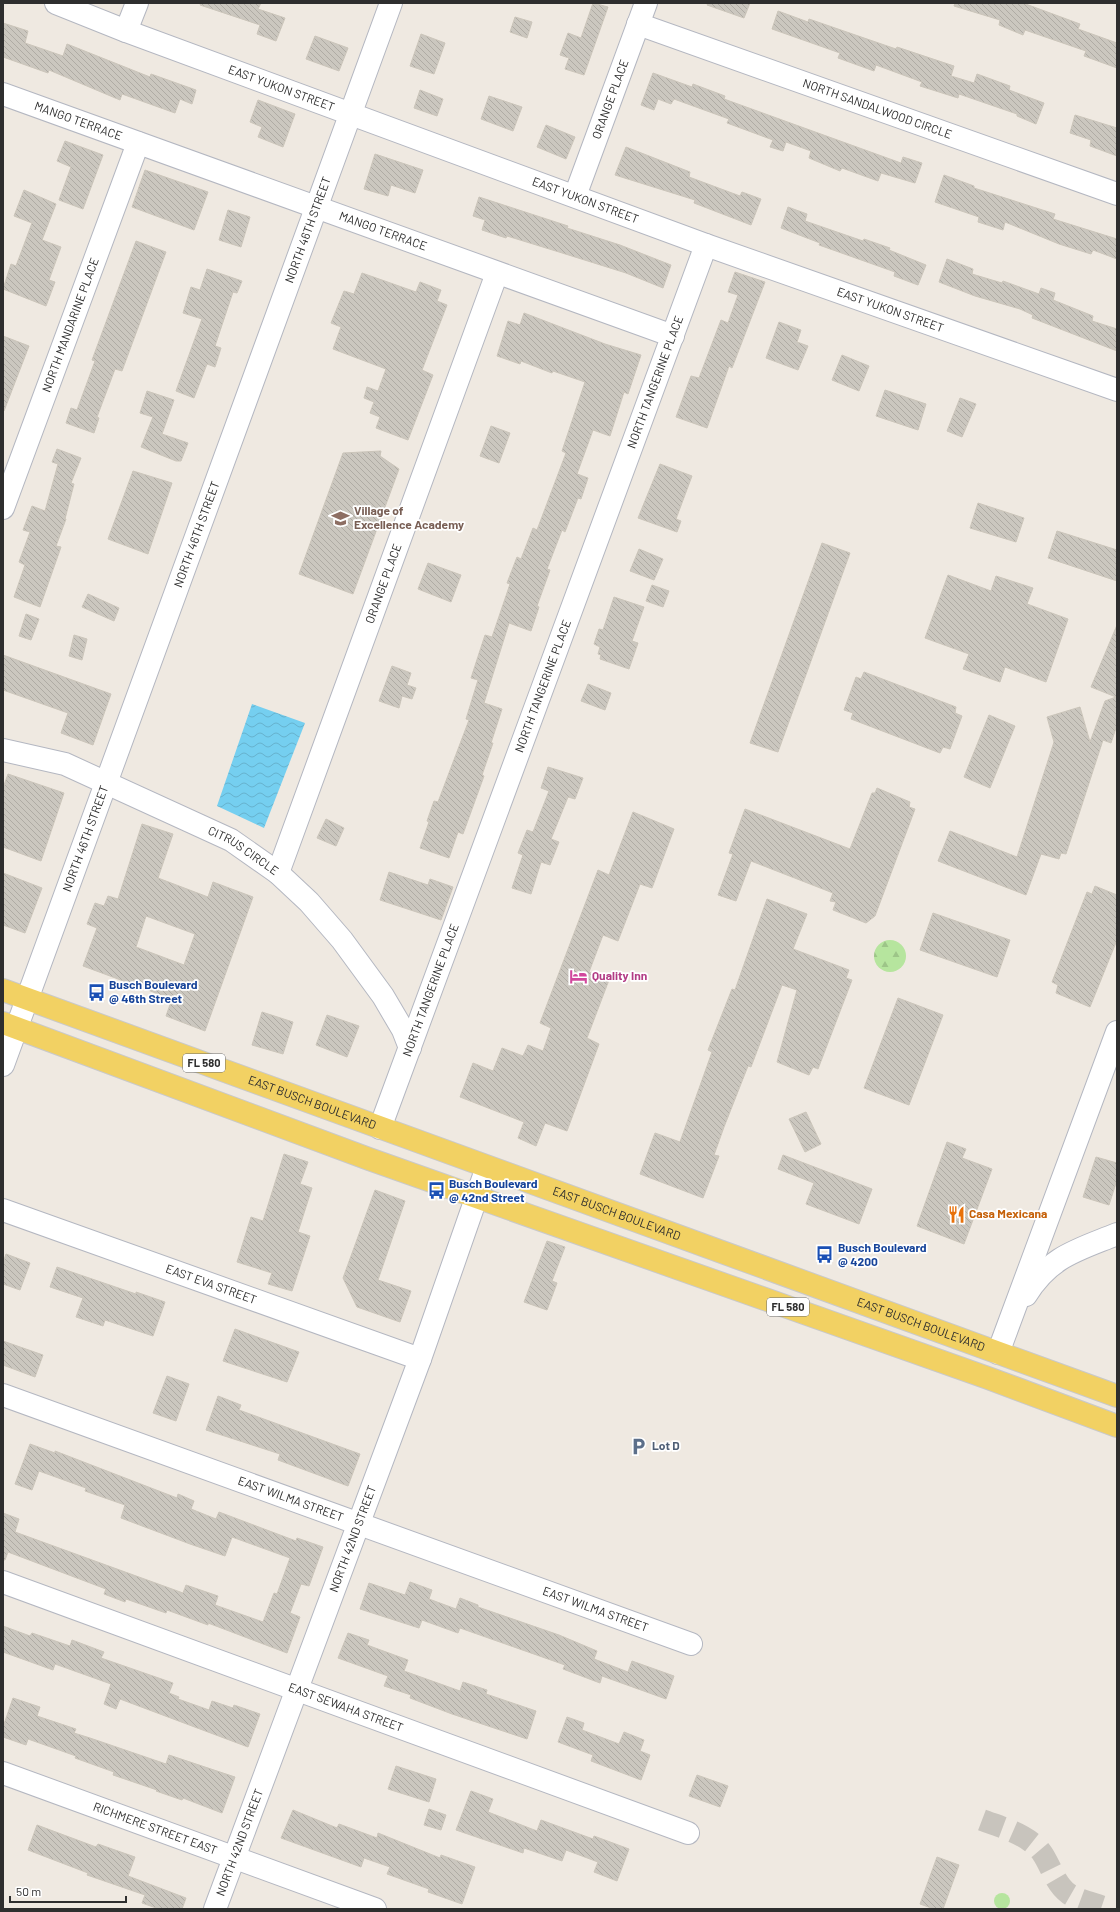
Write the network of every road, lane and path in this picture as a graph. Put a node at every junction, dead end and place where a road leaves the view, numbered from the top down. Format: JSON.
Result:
{"nodes":[{"id":1,"x":56,"y":3,"type":"edge"},
{"id":2,"x":137,"y":3,"type":"edge"},
{"id":3,"x":392,"y":3,"type":"edge"},
{"id":4,"x":646,"y":3,"type":"edge"},
{"id":5,"x":638,"y":24,"type":"junction"},
{"id":6,"x":126,"y":31,"type":"junction"},
{"id":7,"x":3,"y":94,"type":"edge"},
{"id":8,"x":351,"y":114,"type":"junction"},
{"id":9,"x":138,"y":142,"type":"junction"},
{"id":10,"x":1117,"y":194,"type":"edge"},
{"id":11,"x":575,"y":196,"type":"junction"},
{"id":12,"x":316,"y":207,"type":"junction"},
{"id":13,"x":706,"y":245,"type":"junction"},
{"id":14,"x":497,"y":273,"type":"junction"},
{"id":15,"x":673,"y":336,"type":"junction"},
{"id":16,"x":1117,"y":390,"type":"edge"},
{"id":17,"x":3,"y":508,"type":"edge"},
{"id":18,"x":3,"y":750,"type":"edge"},
{"id":19,"x":107,"y":784,"type":"junction"},
{"id":20,"x":278,"y":873,"type":"junction"},
{"id":21,"x":3,"y":990,"type":"edge"},
{"id":22,"x":27,"y":998,"type":"junction"},
{"id":23,"x":10,"y":1025,"type":"edge"},
{"id":24,"x":1117,"y":1032,"type":"edge"},
{"id":25,"x":410,"y":1048,"type":"junction"},
{"id":26,"x":3,"y":1065,"type":"edge"},
{"id":27,"x":380,"y":1128,"type":"junction"},
{"id":28,"x":487,"y":1167,"type":"junction"},
{"id":29,"x":478,"y":1196,"type":"junction"},
{"id":30,"x":3,"y":1210,"type":"edge"},
{"id":31,"x":1117,"y":1234,"type":"edge"},
{"id":32,"x":816,"y":1317,"type":"junction"},
{"id":33,"x":1010,"y":1321,"type":"junction"},
{"id":34,"x":998,"y":1352,"type":"junction"},
{"id":35,"x":420,"y":1358,"type":"junction"},
{"id":36,"x":3,"y":1395,"type":"edge"},
{"id":37,"x":1117,"y":1396,"type":"edge"},
{"id":38,"x":1117,"y":1426,"type":"edge"},
{"id":39,"x":358,"y":1524,"type":"junction"},
{"id":40,"x":3,"y":1582,"type":"edge"},
{"id":41,"x":691,"y":1644,"type":"dead end"},
{"id":42,"x":296,"y":1690,"type":"junction"},
{"id":43,"x":3,"y":1773,"type":"edge"},
{"id":44,"x":688,"y":1834,"type":"dead end"},
{"id":45,"x":234,"y":1856,"type":"junction"},
{"id":46,"x":215,"y":1909,"type":"edge"},
{"id":47,"x":375,"y":1909,"type":"edge"}],
"edges":[{"from":1,"to":6,"type":"street","name":"EAST YUKON STREET"},
{"from":2,"to":6,"type":"street"},
{"from":3,"to":8,"type":"street","name":"NORTH 46TH STREET"},
{"from":4,"to":5,"type":"street","name":"ORANGE PLACE"},
{"from":5,"to":10,"type":"street","name":"NORTH SANDALWOOD CIRCLE"},
{"from":5,"to":11,"type":"street","name":"ORANGE PLACE"},
{"from":6,"to":8,"type":"street","name":"EAST YUKON STREET"},
{"from":7,"to":9,"type":"street","name":"MANGO TERRACE"},
{"from":8,"to":11,"type":"street","name":"EAST YUKON STREET"},
{"from":8,"to":12,"type":"street","name":"NORTH 46TH STREET"},
{"from":9,"to":12,"type":"street","name":"MANGO TERRACE"},
{"from":9,"to":17,"type":"street","name":"NORTH MANDARINE PLACE"},
{"from":11,"to":13,"type":"street","name":"EAST YUKON STREET"},
{"from":12,"to":14,"type":"street","name":"MANGO TERRACE"},
{"from":12,"to":19,"type":"street","name":"NORTH 46TH STREET"},
{"from":13,"to":15,"type":"street","name":"NORTH TANGERINE PLACE"},
{"from":13,"to":16,"type":"street","name":"EAST YUKON STREET"},
{"from":14,"to":15,"type":"street","name":"MANGO TERRACE"},
{"from":14,"to":20,"type":"street","name":"ORANGE PLACE"},
{"from":15,"to":25,"type":"street","name":"NORTH TANGERINE PLACE"},
{"from":18,"to":19,"type":"street","name":"CITRUS CIRCLE"},
{"from":19,"to":20,"type":"street","name":"CITRUS CIRCLE"},
{"from":19,"to":22,"type":"street","name":"NORTH 46TH STREET"},
{"from":20,"to":25,"type":"street","name":"CITRUS CIRCLE"},
{"from":21,"to":22,"type":"main road","name":"EAST BUSCH BOULEVARD","number":"FL 580"},
{"from":22,"to":23,"type":"street","name":"NORTH 46TH STREET"},
{"from":22,"to":27,"type":"main road","name":"EAST BUSCH BOULEVARD","number":"FL 580"},
{"from":23,"to":26,"type":"street","name":"NORTH 46TH STREET"},
{"from":23,"to":29,"type":"main road","number":"FL 580"},
{"from":24,"to":33,"type":"street"},
{"from":25,"to":27,"type":"street","name":"NORTH TANGERINE PLACE"},
{"from":27,"to":28,"type":"main road","name":"EAST BUSCH BOULEVARD","number":"FL 580"},
{"from":28,"to":29,"type":"street","name":"NORTH 42ND STREET"},
{"from":28,"to":34,"type":"main road","name":"EAST BUSCH BOULEVARD","number":"FL 580"},
{"from":29,"to":32,"type":"main road","number":"FL 580"},
{"from":29,"to":35,"type":"street","name":"NORTH 42ND STREET"},
{"from":30,"to":35,"type":"street","name":"EAST EVA STREET"},
{"from":31,"to":33,"type":"street"},
{"from":32,"to":34,"type":"main road"},
{"from":32,"to":38,"type":"main road","number":"FL 580"},
{"from":33,"to":34,"type":"street"},
{"from":34,"to":37,"type":"main road","name":"EAST BUSCH BOULEVARD","number":"FL 580"},
{"from":35,"to":39,"type":"street","name":"NORTH 42ND STREET"},
{"from":36,"to":39,"type":"street","name":"EAST WILMA STREET"},
{"from":39,"to":41,"type":"street","name":"EAST WILMA STREET"},
{"from":39,"to":42,"type":"street","name":"NORTH 42ND STREET"},
{"from":40,"to":42,"type":"street","name":"EAST SEWAHA STREET"},
{"from":42,"to":44,"type":"street","name":"EAST SEWAHA STREET"},
{"from":42,"to":45,"type":"street","name":"NORTH 42ND STREET"},
{"from":43,"to":45,"type":"street","name":"RICHMERE STREET EAST"},
{"from":45,"to":46,"type":"street","name":"NORTH 42ND STREET"},
{"from":45,"to":47,"type":"street","name":"RICHMERE STREET EAST"}]}
